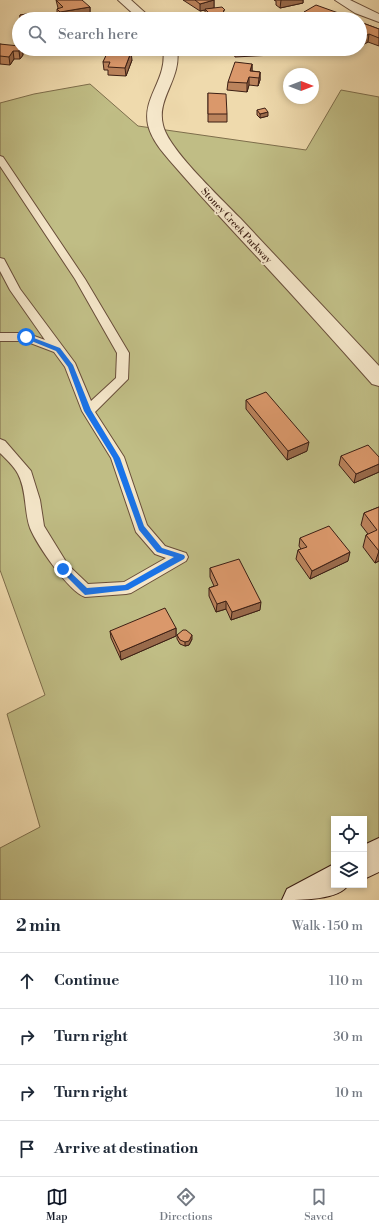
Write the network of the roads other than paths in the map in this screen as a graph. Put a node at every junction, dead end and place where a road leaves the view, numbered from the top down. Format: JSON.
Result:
{"nodes":[{"id":1,"x":124,"y":0,"type":"edge"},
{"id":2,"x":341,"y":0,"type":"edge"},
{"id":3,"x":135,"y":12,"type":"edge"},
{"id":4,"x":364,"y":12,"type":"edge"},
{"id":5,"x":367,"y":13,"type":"edge"},
{"id":6,"x":379,"y":18,"type":"edge"},
{"id":7,"x":171,"y":56,"type":"edge"},
{"id":8,"x":0,"y":159,"type":"edge"},
{"id":9,"x":0,"y":261,"type":"edge"},
{"id":10,"x":0,"y":337,"type":"edge"},
{"id":11,"x":58,"y":349,"type":"junction"},
{"id":12,"x":379,"y":379,"type":"edge"},
{"id":13,"x":88,"y":411,"type":"junction"},
{"id":14,"x":0,"y":444,"type":"edge"},
{"id":15,"x":379,"y":854,"type":"edge"},
{"id":16,"x":367,"y":861,"type":"edge"},
{"id":17,"x":331,"y":882,"type":"edge"},
{"id":18,"x":298,"y":900,"type":"edge"}],
"edges":[{"from":1,"to":3,"type":"street"},
{"from":2,"to":4,"type":"street"},
{"from":5,"to":6,"type":"street"},
{"from":7,"to":12,"type":"street","name":"Stoney Creek Parkway"},
{"from":8,"to":13,"type":"lane"},
{"from":9,"to":11,"type":"lane"},
{"from":10,"to":11,"type":"lane"},
{"from":11,"to":13,"type":"lane"},
{"from":13,"to":14,"type":"lane"},
{"from":15,"to":16,"type":"street"},
{"from":17,"to":18,"type":"street"}]}
